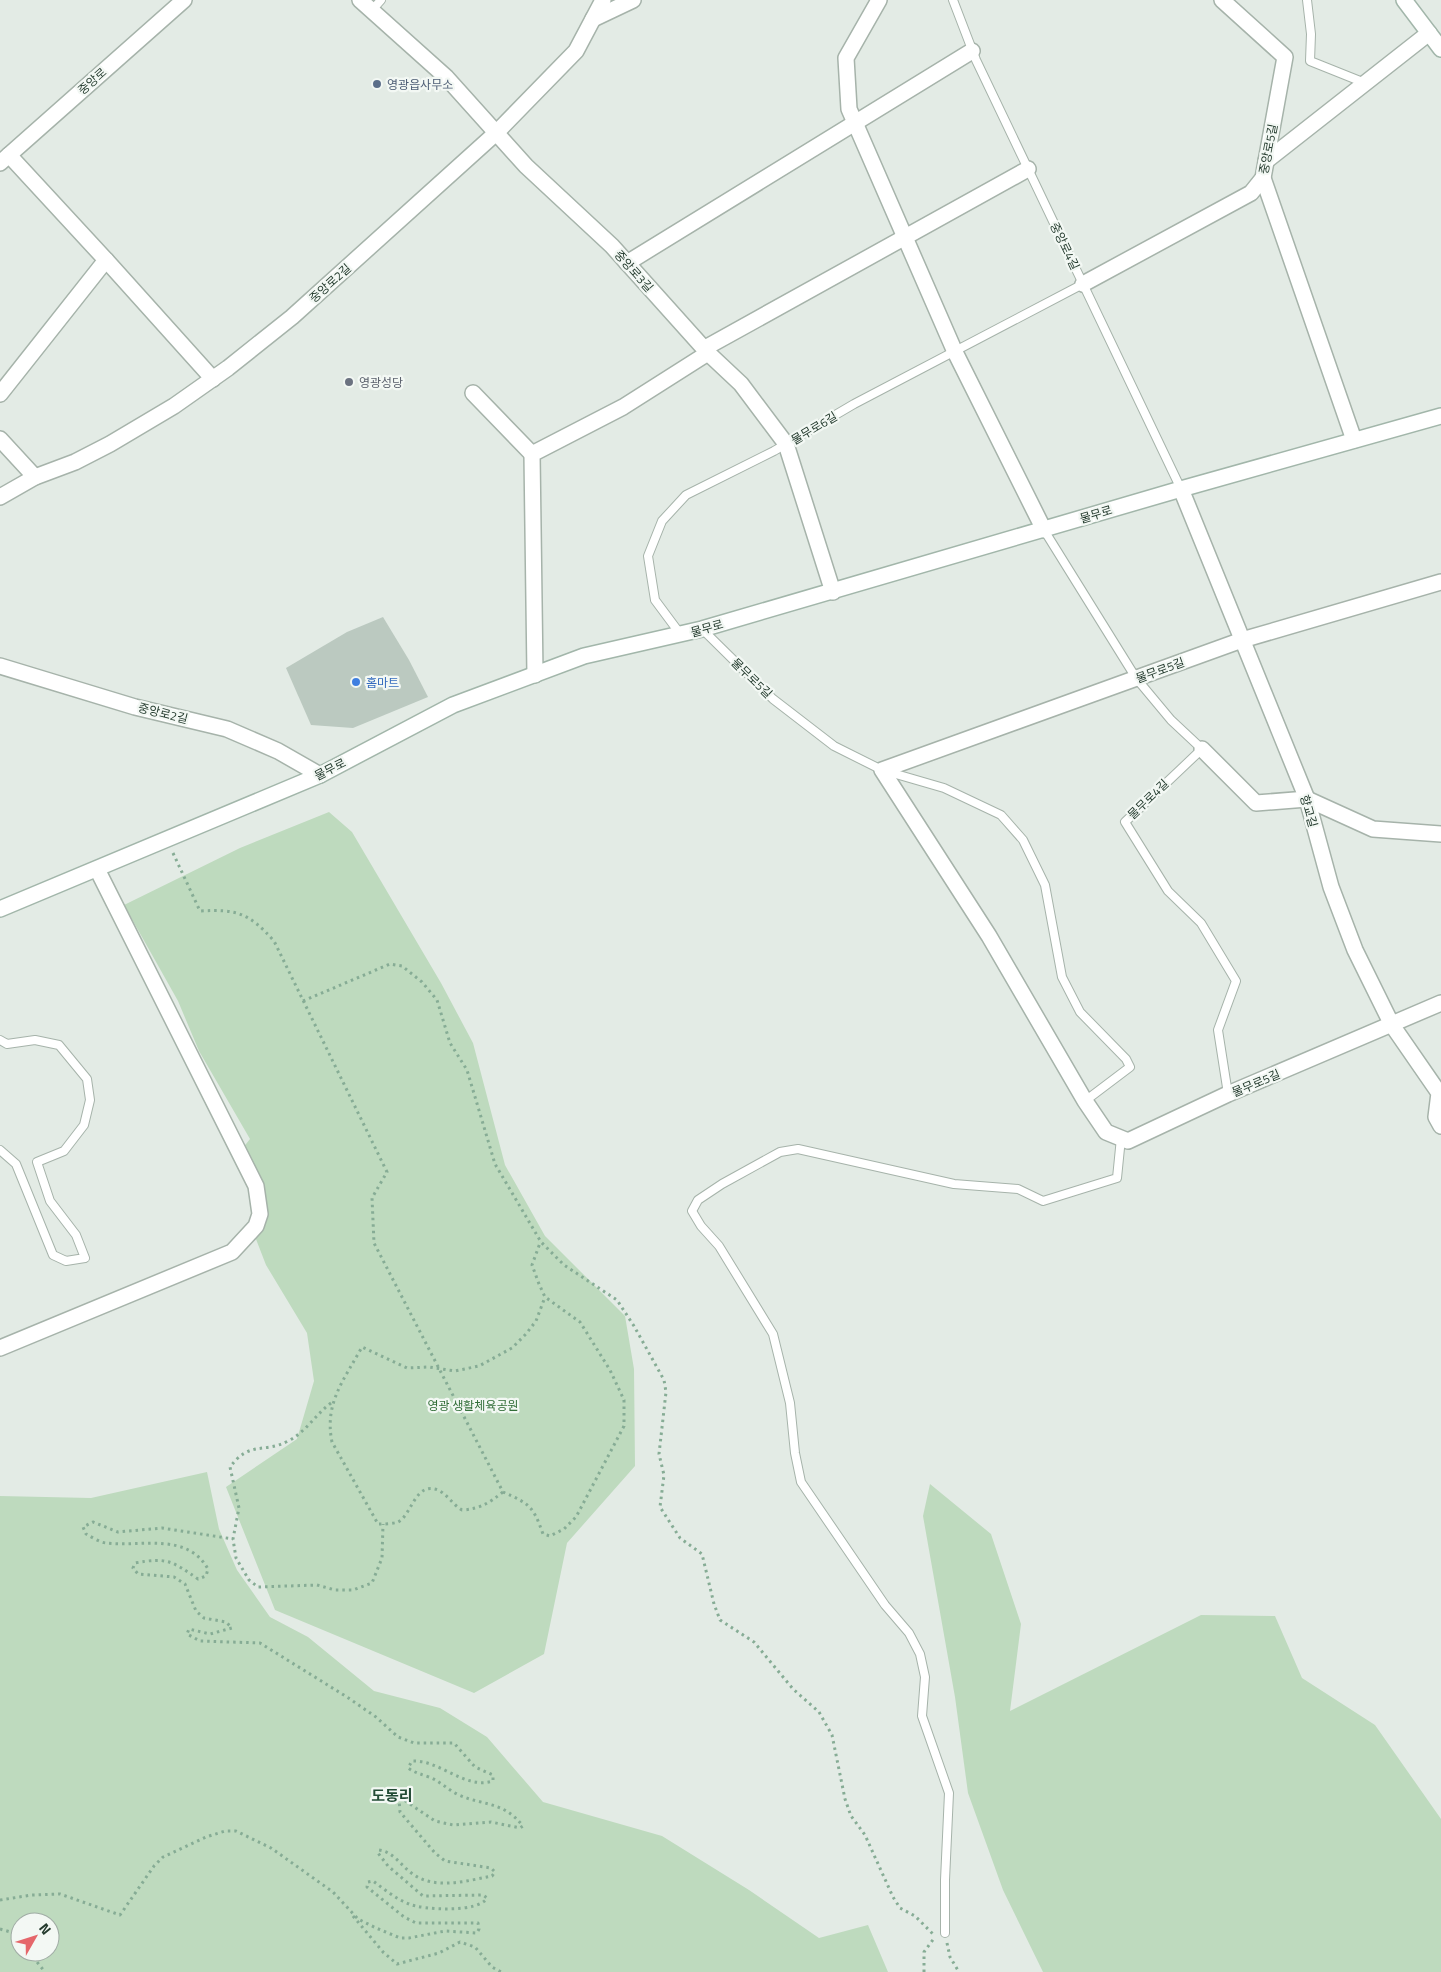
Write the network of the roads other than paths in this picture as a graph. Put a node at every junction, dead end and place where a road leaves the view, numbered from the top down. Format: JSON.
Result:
{"nodes":[{"id":1,"x":184,"y":0,"type":"edge"},
{"id":2,"x":360,"y":0,"type":"edge"},
{"id":3,"x":603,"y":0,"type":"edge"},
{"id":4,"x":633,"y":0,"type":"edge"},
{"id":5,"x":879,"y":0,"type":"edge"},
{"id":6,"x":953,"y":0,"type":"edge"},
{"id":7,"x":1222,"y":0,"type":"edge"},
{"id":8,"x":1307,"y":0,"type":"edge"},
{"id":9,"x":1404,"y":0,"type":"edge"},
{"id":10,"x":377,"y":5,"type":"edge"},
{"id":11,"x":593,"y":19,"type":"junction"},
{"id":12,"x":1429,"y":33,"type":"junction"},
{"id":13,"x":1441,"y":49,"type":"edge"},
{"id":14,"x":972,"y":51,"type":"junction"},
{"id":15,"x":1367,"y":83,"type":"junction"},
{"id":16,"x":855,"y":122,"type":"junction"},
{"id":17,"x":496,"y":133,"type":"junction"},
{"id":18,"x":4,"y":159,"type":"edge"},
{"id":19,"x":1266,"y":161,"type":"junction"},
{"id":20,"x":1028,"y":169,"type":"junction"},
{"id":21,"x":1263,"y":178,"type":"junction"},
{"id":22,"x":905,"y":237,"type":"junction"},
{"id":23,"x":106,"y":260,"type":"junction"},
{"id":24,"x":627,"y":263,"type":"junction"},
{"id":25,"x":1083,"y":284,"type":"junction"},
{"id":26,"x":706,"y":350,"type":"junction"},
{"id":27,"x":956,"y":352,"type":"junction"},
{"id":28,"x":212,"y":379,"type":"junction"},
{"id":29,"x":472,"y":393,"type":"dead end"},
{"id":30,"x":0,"y":394,"type":"edge"},
{"id":31,"x":1441,"y":416,"type":"edge"},
{"id":32,"x":0,"y":439,"type":"edge"},
{"id":33,"x":1354,"y":440,"type":"junction"},
{"id":34,"x":786,"y":444,"type":"junction"},
{"id":35,"x":532,"y":454,"type":"junction"},
{"id":36,"x":35,"y":477,"type":"junction"},
{"id":37,"x":1181,"y":489,"type":"junction"},
{"id":38,"x":0,"y":497,"type":"edge"},
{"id":39,"x":1044,"y":530,"type":"junction"},
{"id":40,"x":1441,"y":582,"type":"edge"},
{"id":41,"x":833,"y":592,"type":"junction"},
{"id":42,"x":702,"y":629,"type":"junction"},
{"id":43,"x":681,"y":635,"type":"junction"},
{"id":44,"x":1242,"y":640,"type":"junction"},
{"id":45,"x":0,"y":666,"type":"edge"},
{"id":46,"x":535,"y":674,"type":"junction"},
{"id":47,"x":1136,"y":678,"type":"junction"},
{"id":48,"x":1202,"y":749,"type":"junction"},
{"id":49,"x":882,"y":770,"type":"junction"},
{"id":50,"x":320,"y":775,"type":"junction"},
{"id":51,"x":1307,"y":799,"type":"junction"},
{"id":52,"x":1441,"y":834,"type":"edge"},
{"id":53,"x":97,"y":869,"type":"junction"},
{"id":54,"x":0,"y":909,"type":"edge"},
{"id":55,"x":1441,"y":1004,"type":"edge"},
{"id":56,"x":1392,"y":1025,"type":"junction"},
{"id":57,"x":0,"y":1040,"type":"edge"},
{"id":58,"x":1228,"y":1094,"type":"junction"},
{"id":59,"x":1085,"y":1100,"type":"junction"},
{"id":60,"x":1441,"y":1126,"type":"edge"},
{"id":61,"x":1121,"y":1138,"type":"junction"},
{"id":62,"x":0,"y":1150,"type":"edge"},
{"id":63,"x":0,"y":1348,"type":"edge"},
{"id":64,"x":945,"y":1933,"type":"road end"}],
"edges":[{"from":1,"to":18,"type":"street","name":"중앙로"},
{"from":2,"to":10,"type":"street","name":"중앙로3길"},
{"from":3,"to":11,"type":"street","name":"중앙로2길"},
{"from":4,"to":11,"type":"street"},
{"from":5,"to":16,"type":"street"},
{"from":6,"to":14,"type":"lane","name":"중앙로4길"},
{"from":7,"to":19,"type":"street","name":"중앙로5길"},
{"from":8,"to":15,"type":"lane"},
{"from":9,"to":12,"type":"street"},
{"from":10,"to":17,"type":"street","name":"중앙로3길"},
{"from":11,"to":17,"type":"street","name":"중앙로2길"},
{"from":12,"to":13,"type":"street"},
{"from":12,"to":15,"type":"street"},
{"from":14,"to":16,"type":"street"},
{"from":14,"to":20,"type":"lane","name":"중앙로4길"},
{"from":15,"to":19,"type":"street"},
{"from":16,"to":22,"type":"street"},
{"from":16,"to":24,"type":"street"},
{"from":17,"to":24,"type":"street","name":"중앙로3길"},
{"from":17,"to":28,"type":"street","name":"중앙로2길"},
{"from":18,"to":23,"type":"street"},
{"from":19,"to":21,"type":"street","name":"중앙로5길"},
{"from":20,"to":22,"type":"street"},
{"from":20,"to":25,"type":"lane","name":"중앙로4길"},
{"from":21,"to":25,"type":"street","name":"중앙로5길"},
{"from":21,"to":33,"type":"street"},
{"from":22,"to":26,"type":"street"},
{"from":22,"to":27,"type":"street"},
{"from":23,"to":28,"type":"street"},
{"from":23,"to":30,"type":"street"},
{"from":24,"to":26,"type":"street","name":"중앙로3길"},
{"from":25,"to":27,"type":"lane","name":"물무로6길"},
{"from":25,"to":37,"type":"lane","name":"중앙로4길"},
{"from":26,"to":34,"type":"street","name":"중앙로3길"},
{"from":26,"to":35,"type":"street"},
{"from":27,"to":34,"type":"lane","name":"물무로6길"},
{"from":27,"to":39,"type":"street"},
{"from":28,"to":36,"type":"street","name":"중앙로2길"},
{"from":29,"to":35,"type":"street"},
{"from":31,"to":33,"type":"street","name":"물무로"},
{"from":32,"to":36,"type":"street"},
{"from":33,"to":37,"type":"street","name":"물무로"},
{"from":34,"to":41,"type":"street","name":"중앙로3길"},
{"from":34,"to":43,"type":"lane","name":"물무로6길"},
{"from":35,"to":46,"type":"street"},
{"from":36,"to":38,"type":"street","name":"중앙로2길"},
{"from":37,"to":39,"type":"street","name":"물무로"},
{"from":37,"to":44,"type":"street","name":"향교길"},
{"from":39,"to":41,"type":"street","name":"물무로"},
{"from":39,"to":47,"type":"lane"},
{"from":40,"to":44,"type":"street","name":"물무로5길"},
{"from":41,"to":42,"type":"street","name":"물무로"},
{"from":42,"to":43,"type":"street","name":"물무로"},
{"from":42,"to":49,"type":"lane","name":"물무로5길"},
{"from":43,"to":46,"type":"street","name":"물무로"},
{"from":44,"to":47,"type":"street","name":"물무로5길"},
{"from":44,"to":51,"type":"street","name":"향교길"},
{"from":45,"to":50,"type":"street","name":"중앙로2길"},
{"from":46,"to":50,"type":"street","name":"물무로"},
{"from":47,"to":48,"type":"lane"},
{"from":47,"to":49,"type":"street","name":"물무로5길"},
{"from":48,"to":51,"type":"street"},
{"from":48,"to":58,"type":"lane","name":"물무로4길"},
{"from":49,"to":59,"type":"street"},
{"from":49,"to":59,"type":"lane","name":"물무로5길"},
{"from":50,"to":53,"type":"street","name":"물무로"},
{"from":51,"to":52,"type":"street"},
{"from":51,"to":56,"type":"street","name":"향교길"},
{"from":53,"to":54,"type":"street","name":"물무로"},
{"from":53,"to":63,"type":"street"},
{"from":55,"to":56,"type":"street","name":"물무로5길"},
{"from":56,"to":58,"type":"street","name":"물무로5길"},
{"from":56,"to":60,"type":"street","name":"향교길"},
{"from":57,"to":62,"type":"lane"},
{"from":58,"to":61,"type":"street","name":"물무로5길"},
{"from":59,"to":61,"type":"street"},
{"from":61,"to":64,"type":"lane"}]}
